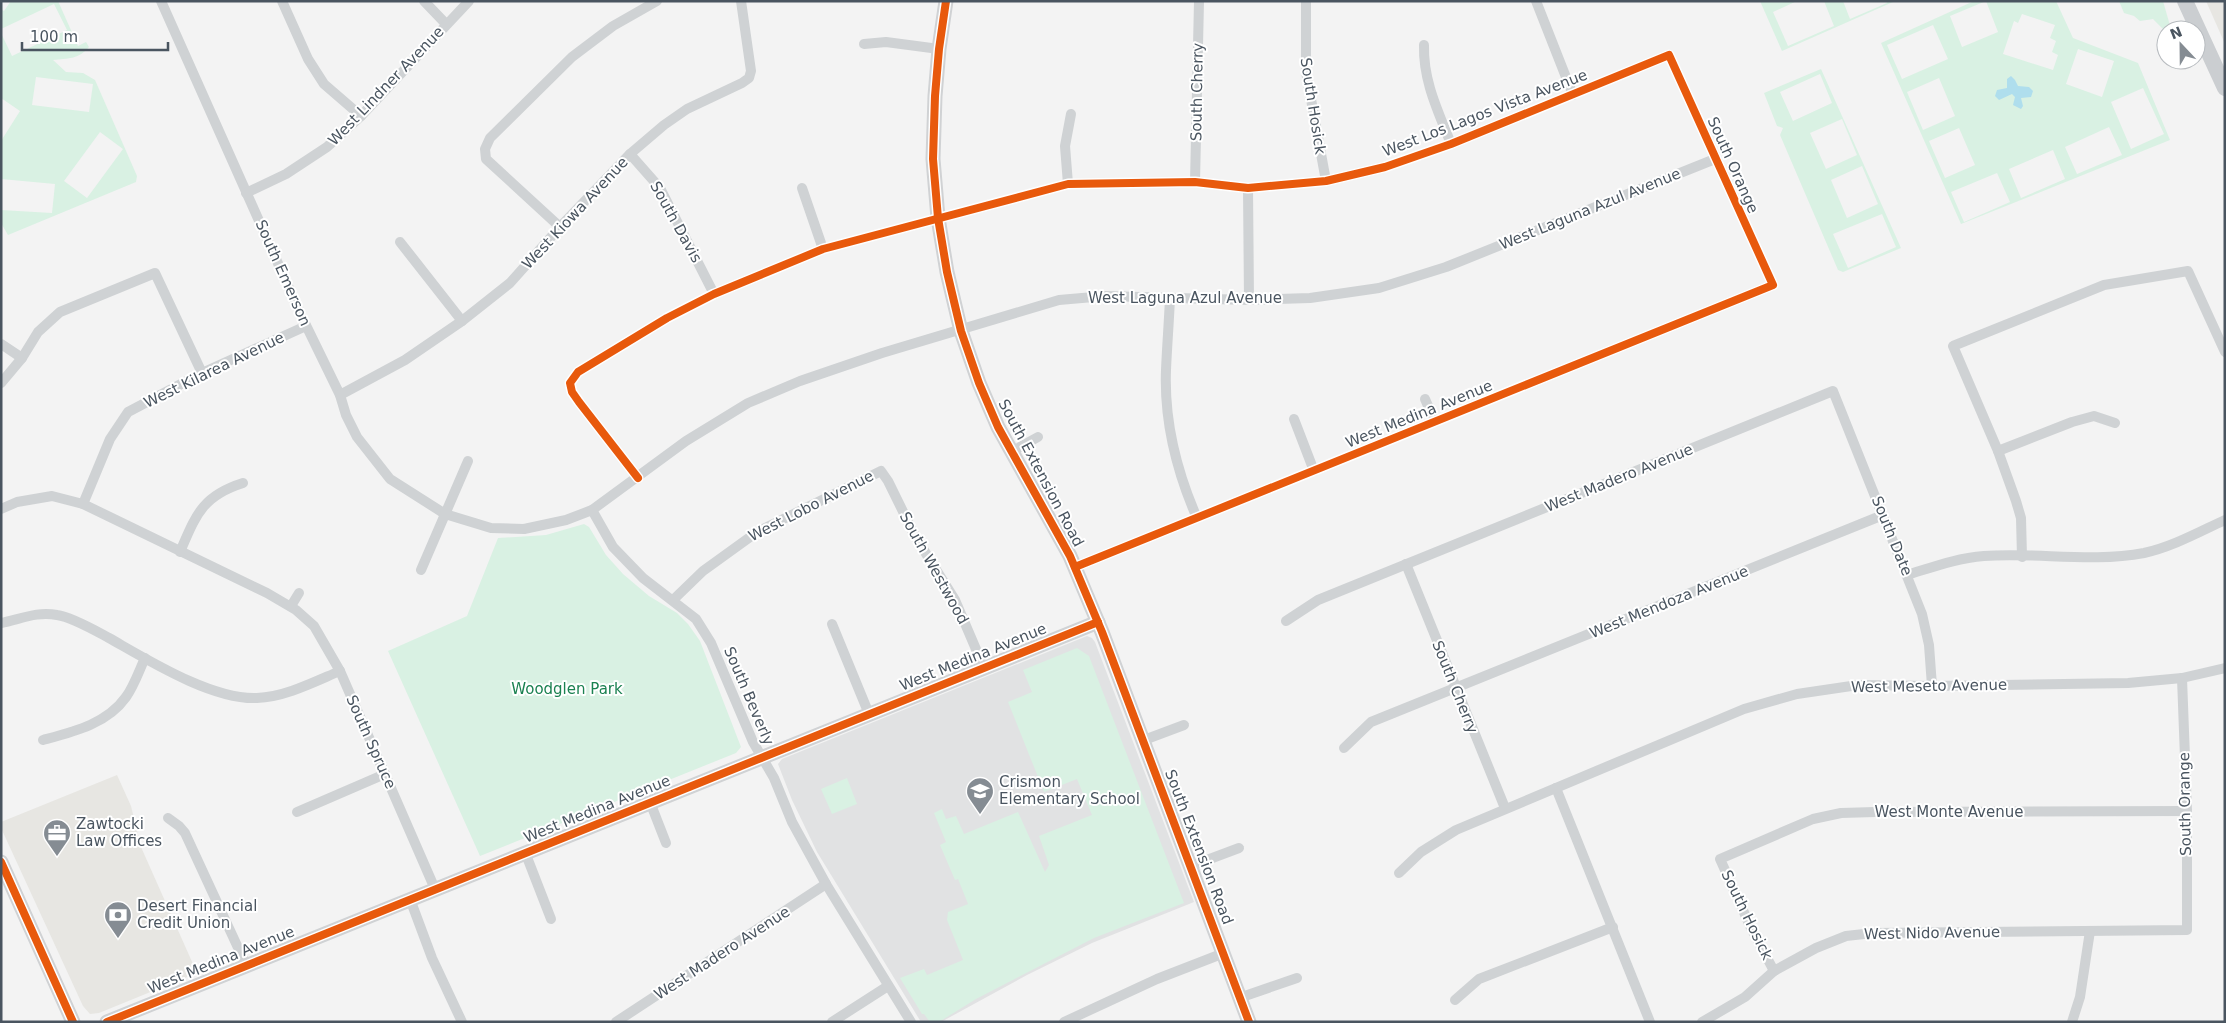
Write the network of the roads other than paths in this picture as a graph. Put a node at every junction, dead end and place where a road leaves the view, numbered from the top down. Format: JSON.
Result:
{"nodes":[{"id":1,"x":161,"y":1,"type":"edge"},
{"id":2,"x":282,"y":1,"type":"edge"},
{"id":3,"x":424,"y":1,"type":"edge"},
{"id":4,"x":469,"y":1,"type":"edge"},
{"id":5,"x":657,"y":1,"type":"edge"},
{"id":6,"x":741,"y":1,"type":"edge"},
{"id":7,"x":946,"y":1,"type":"edge"},
{"id":8,"x":1199,"y":1,"type":"edge"},
{"id":9,"x":1306,"y":1,"type":"edge"},
{"id":10,"x":1536,"y":1,"type":"edge"},
{"id":11,"x":2185,"y":1,"type":"edge"},
{"id":12,"x":446,"y":24,"type":"junction"},
{"id":13,"x":864,"y":44,"type":"dead end"},
{"id":14,"x":1424,"y":45,"type":"dead end"},
{"id":15,"x":939,"y":49,"type":"junction"},
{"id":16,"x":1669,"y":55,"type":"joint"},
{"id":17,"x":2225,"y":88,"type":"edge"},
{"id":18,"x":1573,"y":95,"type":"junction"},
{"id":19,"x":1071,"y":114,"type":"dead end"},
{"id":20,"x":361,"y":116,"type":"junction"},
{"id":21,"x":1450,"y":144,"type":"junction"},
{"id":22,"x":630,"y":154,"type":"junction"},
{"id":23,"x":1716,"y":159,"type":"junction"},
{"id":24,"x":1326,"y":181,"type":"junction"},
{"id":25,"x":1195,"y":182,"type":"junction"},
{"id":26,"x":1068,"y":184,"type":"junction"},
{"id":27,"x":802,"y":188,"type":"dead end"},
{"id":28,"x":1248,"y":188,"type":"junction"},
{"id":29,"x":246,"y":193,"type":"junction"},
{"id":30,"x":938,"y":218,"type":"junction"},
{"id":31,"x":560,"y":227,"type":"junction"},
{"id":32,"x":400,"y":242,"type":"dead end"},
{"id":33,"x":823,"y":249,"type":"junction"},
{"id":34,"x":1773,"y":285,"type":"joint"},
{"id":35,"x":714,"y":294,"type":"junction"},
{"id":36,"x":1170,"y":298,"type":"junction"},
{"id":37,"x":1249,"y":300,"type":"junction"},
{"id":38,"x":462,"y":321,"type":"junction"},
{"id":39,"x":306,"y":326,"type":"junction"},
{"id":40,"x":961,"y":331,"type":"junction"},
{"id":41,"x":1,"y":344,"type":"edge"},
{"id":42,"x":2225,"y":352,"type":"edge"},
{"id":43,"x":22,"y":358,"type":"junction"},
{"id":44,"x":202,"y":373,"type":"junction"},
{"id":45,"x":1,"y":383,"type":"edge"},
{"id":46,"x":1833,"y":391,"type":"joint"},
{"id":47,"x":340,"y":395,"type":"junction"},
{"id":48,"x":1426,"y":399,"type":"dead end"},
{"id":49,"x":1294,"y":419,"type":"dead end"},
{"id":50,"x":1435,"y":422,"type":"junction"},
{"id":51,"x":2115,"y":423,"type":"dead end"},
{"id":52,"x":1038,"y":437,"type":"dead end"},
{"id":53,"x":1998,"y":451,"type":"junction"},
{"id":54,"x":1011,"y":452,"type":"junction"},
{"id":55,"x":468,"y":461,"type":"dead end"},
{"id":56,"x":880,"y":471,"type":"joint"},
{"id":57,"x":1314,"y":471,"type":"junction"},
{"id":58,"x":638,"y":478,"type":"junction"},
{"id":59,"x":243,"y":483,"type":"dead end"},
{"id":60,"x":82,"y":504,"type":"junction"},
{"id":61,"x":1,"y":509,"type":"edge"},
{"id":62,"x":592,"y":510,"type":"junction"},
{"id":63,"x":445,"y":514,"type":"junction"},
{"id":64,"x":1883,"y":515,"type":"junction"},
{"id":65,"x":1197,"y":518,"type":"junction"},
{"id":66,"x":2225,"y":520,"type":"edge"},
{"id":67,"x":180,"y":552,"type":"junction"},
{"id":68,"x":2022,"y":557,"type":"junction"},
{"id":69,"x":1406,"y":564,"type":"junction"},
{"id":70,"x":1075,"y":567,"type":"junction"},
{"id":71,"x":421,"y":570,"type":"dead end"},
{"id":72,"x":1907,"y":575,"type":"junction"},
{"id":73,"x":299,"y":593,"type":"dead end"},
{"id":74,"x":674,"y":600,"type":"junction"},
{"id":75,"x":290,"y":606,"type":"junction"},
{"id":76,"x":1098,"y":622,"type":"junction"},
{"id":77,"x":1286,"y":622,"type":"dead end"},
{"id":78,"x":1,"y":623,"type":"edge"},
{"id":79,"x":832,"y":624,"type":"dead end"},
{"id":80,"x":145,"y":658,"type":"junction"},
{"id":81,"x":984,"y":668,"type":"junction"},
{"id":82,"x":2225,"y":668,"type":"edge"},
{"id":83,"x":340,"y":671,"type":"junction"},
{"id":84,"x":2182,"y":678,"type":"junction"},
{"id":85,"x":1932,"y":686,"type":"junction"},
{"id":86,"x":1455,"y":688,"type":"junction"},
{"id":87,"x":869,"y":714,"type":"junction"},
{"id":88,"x":1184,"y":725,"type":"dead end"},
{"id":89,"x":44,"y":740,"type":"dead end"},
{"id":90,"x":1144,"y":740,"type":"junction"},
{"id":91,"x":1344,"y":748,"type":"dead end"},
{"id":92,"x":760,"y":757,"type":"junction"},
{"id":93,"x":385,"y":774,"type":"junction"},
{"id":94,"x":1556,"y":788,"type":"junction"},
{"id":95,"x":650,"y":802,"type":"junction"},
{"id":96,"x":1505,"y":808,"type":"junction"},
{"id":97,"x":2187,"y":811,"type":"junction"},
{"id":98,"x":297,"y":812,"type":"dead end"},
{"id":99,"x":168,"y":818,"type":"dead end"},
{"id":100,"x":666,"y":843,"type":"dead end"},
{"id":101,"x":1239,"y":848,"type":"dead end"},
{"id":102,"x":525,"y":852,"type":"junction"},
{"id":103,"x":1720,"y":859,"type":"joint"},
{"id":104,"x":1,"y":862,"type":"edge"},
{"id":105,"x":1191,"y":866,"type":"junction"},
{"id":106,"x":1399,"y":873,"type":"dead end"},
{"id":107,"x":826,"y":884,"type":"junction"},
{"id":108,"x":435,"y":889,"type":"junction"},
{"id":109,"x":410,"y":899,"type":"junction"},
{"id":110,"x":551,"y":919,"type":"dead end"},
{"id":111,"x":1614,"y":928,"type":"junction"},
{"id":112,"x":2187,"y":930,"type":"joint"},
{"id":113,"x":2090,"y":931,"type":"junction"},
{"id":114,"x":1224,"y":953,"type":"junction"},
{"id":115,"x":246,"y":965,"type":"junction"},
{"id":116,"x":1774,"y":971,"type":"junction"},
{"id":117,"x":1297,"y":978,"type":"dead end"},
{"id":118,"x":888,"y":986,"type":"junction"},
{"id":119,"x":1240,"y":998,"type":"junction"},
{"id":120,"x":1455,"y":1000,"type":"dead end"},
{"id":121,"x":73,"y":1022,"type":"edge"},
{"id":122,"x":107,"y":1022,"type":"edge"},
{"id":123,"x":462,"y":1022,"type":"edge"},
{"id":124,"x":616,"y":1022,"type":"edge"},
{"id":125,"x":832,"y":1022,"type":"edge"},
{"id":126,"x":911,"y":1022,"type":"edge"},
{"id":127,"x":1064,"y":1022,"type":"edge"},
{"id":128,"x":1249,"y":1022,"type":"edge"},
{"id":129,"x":1650,"y":1022,"type":"edge"},
{"id":130,"x":1702,"y":1022,"type":"edge"},
{"id":131,"x":2072,"y":1022,"type":"edge"}],
"edges":[{"from":1,"to":29,"type":"street","name":"South Emerson"},
{"from":2,"to":20,"type":"street"},
{"from":3,"to":12,"type":"street"},
{"from":4,"to":12,"type":"street","name":"West Lindner Avenue"},
{"from":5,"to":31,"type":"street"},
{"from":6,"to":22,"type":"street","name":"West Kiowa Avenue"},
{"from":7,"to":15,"type":"street","name":"South Extension Road"},
{"from":8,"to":25,"type":"street","name":"South Cherry"},
{"from":9,"to":24,"type":"street","name":"South Hosick"},
{"from":10,"to":18,"type":"street"},
{"from":11,"to":17,"type":"main road"},
{"from":12,"to":20,"type":"street","name":"West Lindner Avenue"},
{"from":13,"to":15,"type":"street"},
{"from":14,"to":21,"type":"street"},
{"from":15,"to":30,"type":"street","name":"South Extension Road"},
{"from":16,"to":18,"type":"street","name":"West Los Lagos Vista Avenue"},
{"from":16,"to":23,"type":"street","name":"South Orange"},
{"from":18,"to":21,"type":"street","name":"West Los Lagos Vista Avenue"},
{"from":19,"to":26,"type":"street"},
{"from":20,"to":29,"type":"street","name":"West Lindner Avenue"},
{"from":21,"to":24,"type":"street","name":"West Los Lagos Vista Avenue"},
{"from":22,"to":31,"type":"street","name":"West Kiowa Avenue"},
{"from":22,"to":35,"type":"street","name":"South Davis"},
{"from":23,"to":34,"type":"street","name":"South Orange"},
{"from":23,"to":37,"type":"street","name":"West Laguna Azul Avenue"},
{"from":24,"to":28,"type":"street","name":"West Los Lagos Vista Avenue"},
{"from":25,"to":26,"type":"street","name":"West Los Lagos Vista Avenue"},
{"from":25,"to":28,"type":"street","name":"West Los Lagos Vista Avenue"},
{"from":26,"to":30,"type":"street","name":"West Los Lagos Vista Avenue"},
{"from":27,"to":33,"type":"street"},
{"from":28,"to":37,"type":"street"},
{"from":29,"to":39,"type":"street","name":"South Emerson"},
{"from":30,"to":33,"type":"street","name":"West Los Lagos Vista Avenue"},
{"from":30,"to":40,"type":"street","name":"South Extension Road"},
{"from":31,"to":38,"type":"street","name":"West Kiowa Avenue"},
{"from":32,"to":38,"type":"street"},
{"from":33,"to":35,"type":"street","name":"West Los Lagos Vista Avenue"},
{"from":34,"to":50,"type":"street","name":"West Medina Avenue"},
{"from":35,"to":58,"type":"street","name":"West Los Lagos Vista Avenue"},
{"from":36,"to":37,"type":"street","name":"West Laguna Azul Avenue"},
{"from":36,"to":40,"type":"street","name":"West Laguna Azul Avenue"},
{"from":36,"to":65,"type":"street"},
{"from":38,"to":47,"type":"street","name":"West Kiowa Avenue"},
{"from":39,"to":44,"type":"street","name":"West Kilarea Avenue"},
{"from":39,"to":47,"type":"street","name":"South Emerson"},
{"from":40,"to":54,"type":"street","name":"South Extension Road"},
{"from":40,"to":58,"type":"street","name":"West Laguna Azul Avenue"},
{"from":41,"to":43,"type":"street"},
{"from":42,"to":53,"type":"street"},
{"from":43,"to":44,"type":"street"},
{"from":43,"to":45,"type":"street"},
{"from":44,"to":60,"type":"street","name":"West Kilarea Avenue"},
{"from":46,"to":64,"type":"street","name":"South Date"},
{"from":46,"to":69,"type":"street","name":"West Madero Avenue"},
{"from":47,"to":63,"type":"street","name":"South Emerson"},
{"from":48,"to":50,"type":"street"},
{"from":49,"to":57,"type":"street"},
{"from":50,"to":57,"type":"street","name":"West Medina Avenue"},
{"from":51,"to":53,"type":"street"},
{"from":52,"to":54,"type":"street"},
{"from":53,"to":68,"type":"street"},
{"from":54,"to":70,"type":"street","name":"South Extension Road"},
{"from":55,"to":63,"type":"street"},
{"from":56,"to":74,"type":"street","name":"West Lobo Avenue"},
{"from":56,"to":81,"type":"street","name":"South Westwood"},
{"from":57,"to":65,"type":"street","name":"West Medina Avenue"},
{"from":58,"to":62,"type":"street","name":"West Laguna Azul Avenue"},
{"from":59,"to":67,"type":"street"},
{"from":60,"to":61,"type":"street"},
{"from":60,"to":67,"type":"street","name":"South Spruce"},
{"from":62,"to":63,"type":"street","name":"West Laguna Azul Avenue"},
{"from":62,"to":74,"type":"street","name":"South Beverly"},
{"from":63,"to":71,"type":"street"},
{"from":64,"to":72,"type":"street","name":"South Date"},
{"from":64,"to":86,"type":"street","name":"West Mendoza Avenue"},
{"from":65,"to":70,"type":"street","name":"West Medina Avenue"},
{"from":66,"to":68,"type":"street"},
{"from":67,"to":75,"type":"street","name":"South Spruce"},
{"from":68,"to":72,"type":"street"},
{"from":69,"to":77,"type":"street","name":"West Madero Avenue"},
{"from":69,"to":86,"type":"street","name":"South Cherry"},
{"from":70,"to":76,"type":"street","name":"South Extension Road"},
{"from":72,"to":85,"type":"street","name":"South Date"},
{"from":73,"to":75,"type":"street"},
{"from":74,"to":92,"type":"street","name":"South Beverly"},
{"from":75,"to":83,"type":"street","name":"South Spruce"},
{"from":76,"to":81,"type":"street","name":"West Medina Avenue"},
{"from":76,"to":90,"type":"street","name":"South Extension Road"},
{"from":78,"to":80,"type":"street"},
{"from":79,"to":87,"type":"street"},
{"from":80,"to":83,"type":"street"},
{"from":80,"to":89,"type":"street"},
{"from":81,"to":87,"type":"street","name":"West Medina Avenue"},
{"from":82,"to":84,"type":"street","name":"West Meseto Avenue"},
{"from":83,"to":93,"type":"street","name":"South Spruce"},
{"from":84,"to":85,"type":"street","name":"West Meseto Avenue"},
{"from":84,"to":97,"type":"street","name":"South Orange"},
{"from":85,"to":94,"type":"street","name":"West Meseto Avenue"},
{"from":86,"to":91,"type":"street","name":"West Mendoza Avenue"},
{"from":86,"to":96,"type":"street","name":"South Cherry"},
{"from":87,"to":92,"type":"street","name":"West Medina Avenue"},
{"from":88,"to":90,"type":"street"},
{"from":90,"to":105,"type":"street","name":"South Extension Road"},
{"from":92,"to":95,"type":"street","name":"West Medina Avenue"},
{"from":92,"to":107,"type":"street","name":"South Beverly"},
{"from":93,"to":98,"type":"street"},
{"from":93,"to":108,"type":"street","name":"South Spruce"},
{"from":94,"to":96,"type":"street","name":"West Meseto Avenue"},
{"from":94,"to":111,"type":"street"},
{"from":95,"to":100,"type":"street","name":"West Medina Avenue"},
{"from":95,"to":102,"type":"street","name":"West Medina Avenue"},
{"from":96,"to":106,"type":"street","name":"West Meseto Avenue"},
{"from":97,"to":103,"type":"street","name":"West Monte Avenue"},
{"from":97,"to":112,"type":"street","name":"South Orange"},
{"from":99,"to":115,"type":"street"},
{"from":101,"to":105,"type":"street"},
{"from":102,"to":108,"type":"street","name":"West Medina Avenue"},
{"from":102,"to":110,"type":"street"},
{"from":103,"to":116,"type":"street","name":"South Hosick"},
{"from":104,"to":121,"type":"street"},
{"from":105,"to":114,"type":"street","name":"South Extension Road"},
{"from":107,"to":118,"type":"street","name":"South Beverly"},
{"from":107,"to":124,"type":"street","name":"West Madero Avenue"},
{"from":108,"to":109,"type":"street","name":"West Medina Avenue"},
{"from":109,"to":115,"type":"street","name":"West Medina Avenue"},
{"from":109,"to":123,"type":"street"},
{"from":111,"to":120,"type":"street"},
{"from":111,"to":129,"type":"street"},
{"from":112,"to":113,"type":"street","name":"West Nido Avenue"},
{"from":113,"to":116,"type":"street","name":"West Nido Avenue"},
{"from":113,"to":131,"type":"street"},
{"from":114,"to":119,"type":"street","name":"South Extension Road"},
{"from":114,"to":127,"type":"street"},
{"from":115,"to":122,"type":"street","name":"West Medina Avenue"},
{"from":116,"to":130,"type":"street","name":"West Nido Avenue"},
{"from":117,"to":119,"type":"street"},
{"from":118,"to":125,"type":"street"},
{"from":118,"to":126,"type":"street","name":"South Beverly"},
{"from":119,"to":128,"type":"street","name":"South Extension Road"}]}
